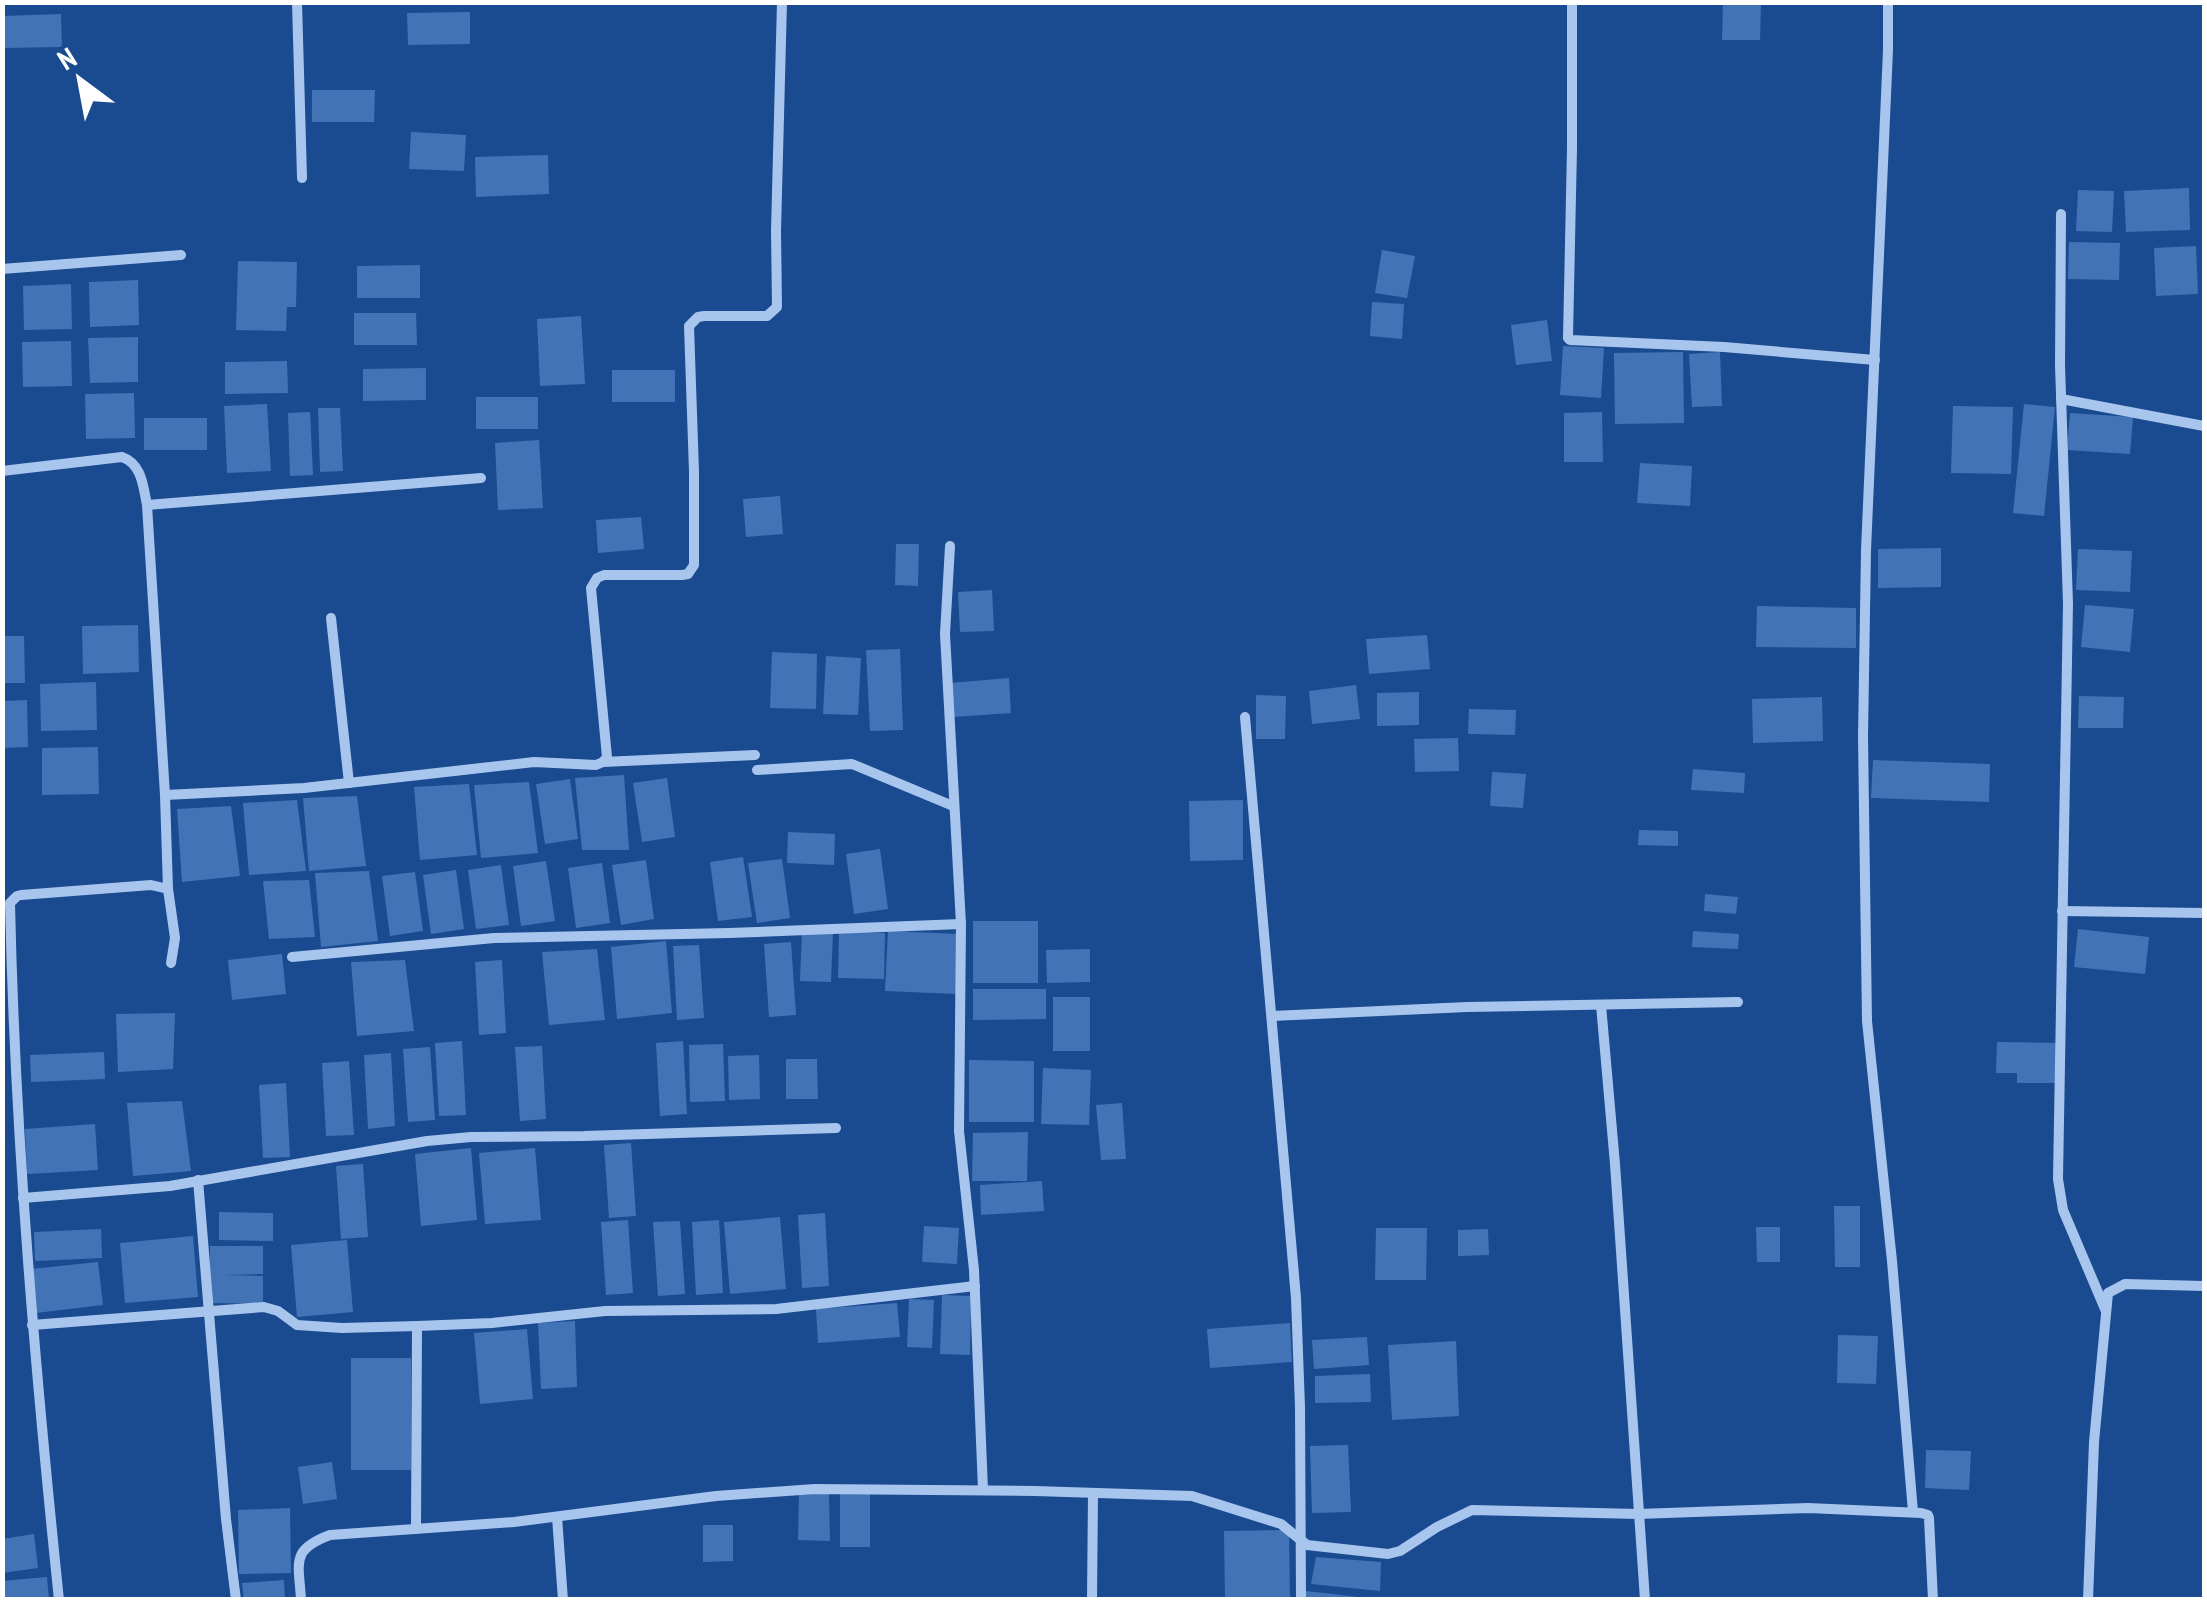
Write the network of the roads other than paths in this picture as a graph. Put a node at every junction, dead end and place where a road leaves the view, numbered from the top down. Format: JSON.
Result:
{"nodes":[{"id":1,"x":297,"y":2,"type":"edge"},
{"id":2,"x":782,"y":2,"type":"edge"},
{"id":3,"x":1572,"y":2,"type":"edge"},
{"id":4,"x":1888,"y":2,"type":"edge"},
{"id":5,"x":302,"y":178,"type":"dead end"},
{"id":6,"x":2061,"y":214,"type":"dead end"},
{"id":7,"x":181,"y":255,"type":"dead end"},
{"id":8,"x":2,"y":269,"type":"edge"},
{"id":9,"x":1875,"y":360,"type":"junction"},
{"id":10,"x":2061,"y":399,"type":"junction"},
{"id":11,"x":2204,"y":426,"type":"edge"},
{"id":12,"x":2,"y":472,"type":"edge"},
{"id":13,"x":481,"y":478,"type":"dead end"},
{"id":14,"x":147,"y":504,"type":"junction"},
{"id":15,"x":950,"y":546,"type":"dead end"},
{"id":16,"x":331,"y":618,"type":"dead end"},
{"id":17,"x":1244,"y":718,"type":"dead end"},
{"id":18,"x":755,"y":755,"type":"dead end"},
{"id":19,"x":603,"y":762,"type":"junction"},
{"id":20,"x":757,"y":770,"type":"dead end"},
{"id":21,"x":349,"y":783,"type":"junction"},
{"id":22,"x":165,"y":795,"type":"junction"},
{"id":23,"x":953,"y":806,"type":"junction"},
{"id":24,"x":168,"y":889,"type":"junction"},
{"id":25,"x":2062,"y":911,"type":"junction"},
{"id":26,"x":2204,"y":913,"type":"edge"},
{"id":27,"x":961,"y":924,"type":"junction"},
{"id":28,"x":292,"y":957,"type":"dead end"},
{"id":29,"x":171,"y":963,"type":"dead end"},
{"id":30,"x":1738,"y":1002,"type":"dead end"},
{"id":31,"x":1600,"y":1004,"type":"junction"},
{"id":32,"x":1272,"y":1016,"type":"junction"},
{"id":33,"x":836,"y":1128,"type":"dead end"},
{"id":34,"x":198,"y":1180,"type":"junction"},
{"id":35,"x":23,"y":1198,"type":"junction"},
{"id":36,"x":975,"y":1286,"type":"junction"},
{"id":37,"x":2204,"y":1286,"type":"edge"},
{"id":38,"x":2104,"y":1308,"type":"junction"},
{"id":39,"x":207,"y":1312,"type":"junction"},
{"id":40,"x":32,"y":1326,"type":"junction"},
{"id":41,"x":417,"y":1326,"type":"junction"},
{"id":42,"x":983,"y":1490,"type":"junction"},
{"id":43,"x":1093,"y":1493,"type":"junction"},
{"id":44,"x":1912,"y":1512,"type":"junction"},
{"id":45,"x":1638,"y":1514,"type":"junction"},
{"id":46,"x":556,"y":1517,"type":"junction"},
{"id":47,"x":416,"y":1529,"type":"junction"},
{"id":48,"x":1301,"y":1540,"type":"junction"},
{"id":49,"x":1930,"y":1583,"type":"junction"},
{"id":50,"x":59,"y":1600,"type":"edge"},
{"id":51,"x":236,"y":1600,"type":"edge"},
{"id":52,"x":301,"y":1600,"type":"edge"},
{"id":53,"x":563,"y":1600,"type":"edge"},
{"id":54,"x":1092,"y":1600,"type":"edge"},
{"id":55,"x":1300,"y":1600,"type":"edge"},
{"id":56,"x":1645,"y":1600,"type":"edge"},
{"id":57,"x":1920,"y":1600,"type":"edge"},
{"id":58,"x":1932,"y":1600,"type":"edge"},
{"id":59,"x":2088,"y":1600,"type":"edge"}],
"edges":[{"from":1,"to":5,"type":"street"},
{"from":2,"to":19,"type":"street"},
{"from":3,"to":9,"type":"street"},
{"from":4,"to":9,"type":"street"},
{"from":6,"to":10,"type":"street"},
{"from":7,"to":8,"type":"street"},
{"from":9,"to":44,"type":"street"},
{"from":10,"to":11,"type":"street"},
{"from":10,"to":25,"type":"street"},
{"from":12,"to":14,"type":"street"},
{"from":13,"to":14,"type":"street"},
{"from":14,"to":22,"type":"street"},
{"from":15,"to":23,"type":"street"},
{"from":16,"to":21,"type":"street"},
{"from":17,"to":32,"type":"street"},
{"from":18,"to":19,"type":"street"},
{"from":19,"to":21,"type":"street"},
{"from":20,"to":23,"type":"street"},
{"from":21,"to":22,"type":"street"},
{"from":22,"to":24,"type":"street"},
{"from":23,"to":27,"type":"street"},
{"from":24,"to":29,"type":"street"},
{"from":24,"to":35,"type":"street"},
{"from":25,"to":26,"type":"street"},
{"from":25,"to":38,"type":"street"},
{"from":27,"to":28,"type":"street"},
{"from":27,"to":36,"type":"street"},
{"from":30,"to":31,"type":"street"},
{"from":31,"to":32,"type":"street"},
{"from":31,"to":45,"type":"street"},
{"from":32,"to":48,"type":"street"},
{"from":33,"to":34,"type":"street"},
{"from":34,"to":35,"type":"street"},
{"from":34,"to":39,"type":"street"},
{"from":35,"to":40,"type":"street"},
{"from":36,"to":41,"type":"street"},
{"from":36,"to":42,"type":"street"},
{"from":37,"to":38,"type":"street"},
{"from":38,"to":59,"type":"street"},
{"from":39,"to":40,"type":"street"},
{"from":39,"to":41,"type":"street"},
{"from":39,"to":51,"type":"street"},
{"from":40,"to":50,"type":"street"},
{"from":41,"to":47,"type":"street"},
{"from":42,"to":43,"type":"street"},
{"from":42,"to":46,"type":"street"},
{"from":43,"to":48,"type":"street"},
{"from":43,"to":54,"type":"street"},
{"from":44,"to":45,"type":"street"},
{"from":44,"to":49,"type":"street"},
{"from":45,"to":48,"type":"street"},
{"from":45,"to":56,"type":"street"},
{"from":46,"to":47,"type":"street"},
{"from":46,"to":53,"type":"street"},
{"from":47,"to":52,"type":"street"},
{"from":48,"to":55,"type":"street"},
{"from":49,"to":57,"type":"street"},
{"from":49,"to":58,"type":"street"}]}
